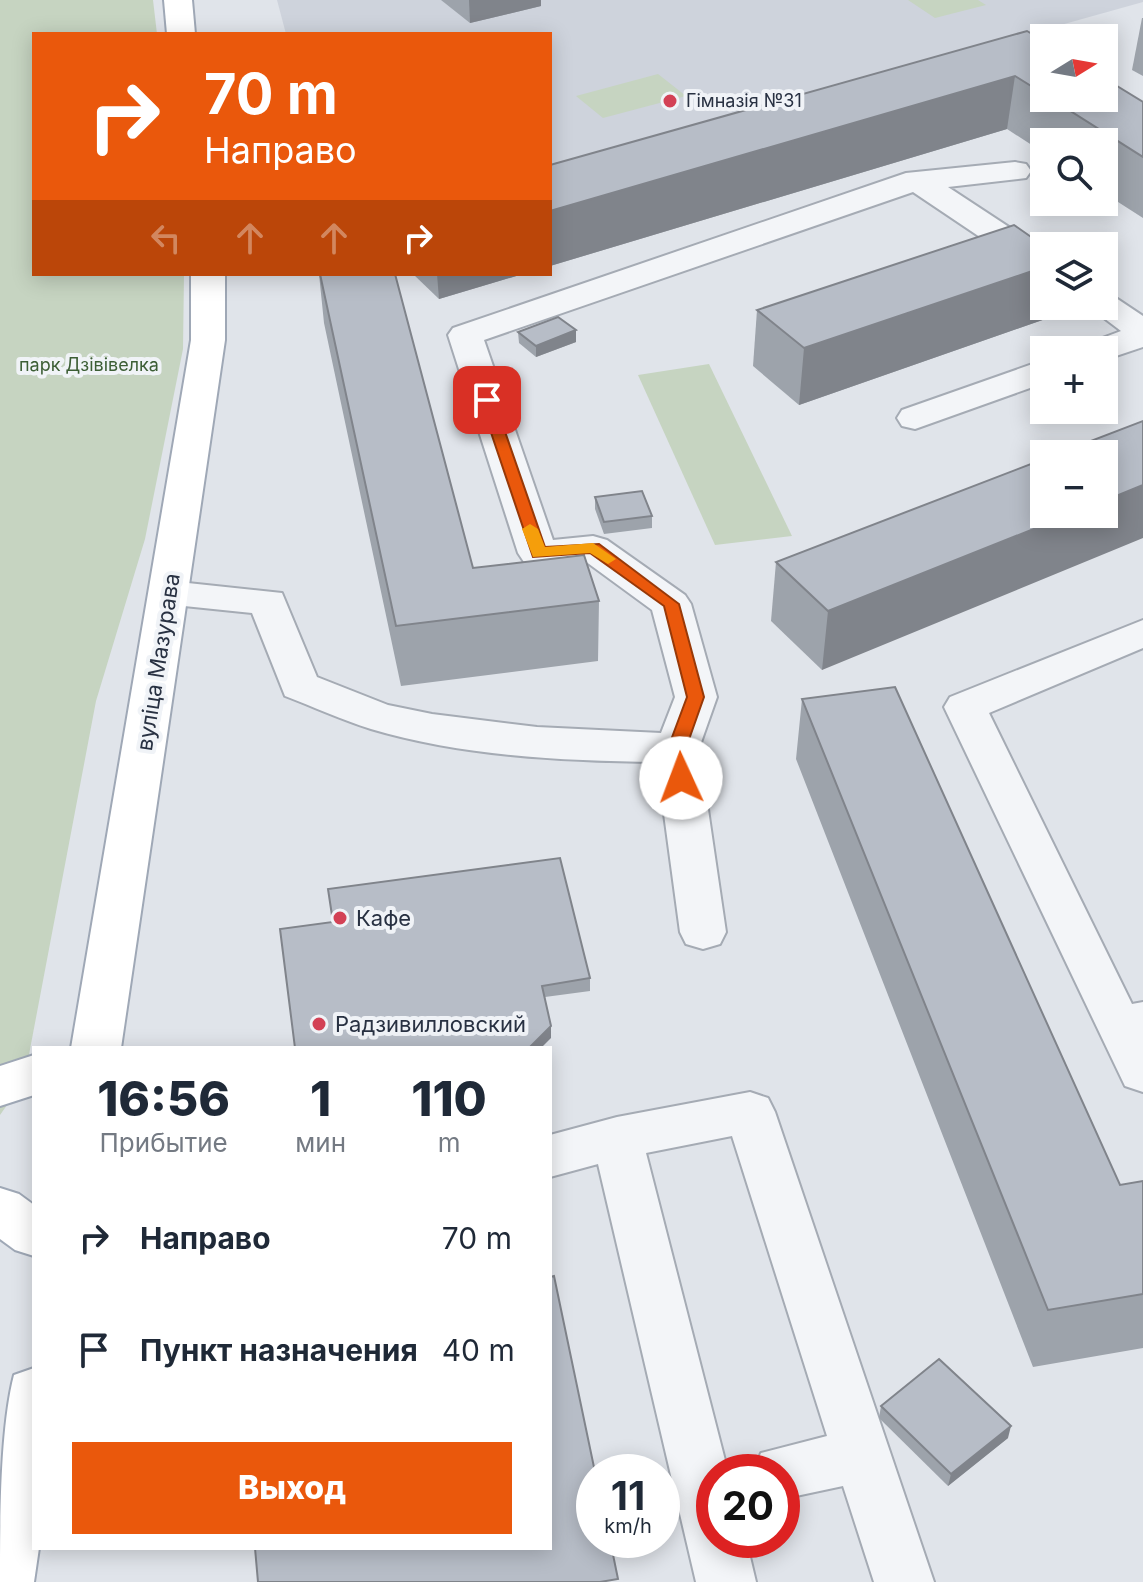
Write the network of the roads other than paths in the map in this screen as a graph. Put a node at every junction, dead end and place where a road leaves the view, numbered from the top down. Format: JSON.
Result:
{"nodes":[{"id":1,"x":178,"y":0,"type":"edge"},
{"id":2,"x":181,"y":32,"type":"edge"},
{"id":3,"x":1015,"y":171,"type":"dead end"},
{"id":4,"x":917,"y":180,"type":"junction"},
{"id":5,"x":1030,"y":256,"type":"edge"},
{"id":6,"x":208,"y":276,"type":"edge"},
{"id":7,"x":1118,"y":315,"type":"edge"},
{"id":8,"x":1143,"y":333,"type":"edge"},
{"id":9,"x":1118,"y":343,"type":"edge"},
{"id":10,"x":1030,"y":376,"type":"edge"},
{"id":11,"x":915,"y":418,"type":"dead end"},
{"id":12,"x":169,"y":594,"type":"junction"},
{"id":13,"x":1143,"y":633,"type":"edge"},
{"id":14,"x":677,"y":748,"type":"junction"},
{"id":15,"x":703,"y":932,"type":"dead end"},
{"id":16,"x":1131,"y":1023,"type":"edge"},
{"id":17,"x":89,"y":1039,"type":"edge"},
{"id":18,"x":1143,"y":1072,"type":"edge"},
{"id":19,"x":32,"y":1076,"type":"edge"},
{"id":20,"x":0,"y":1086,"type":"edge"},
{"id":21,"x":617,"y":1138,"type":"junction"},
{"id":22,"x":552,"y":1155,"type":"edge"},
{"id":23,"x":0,"y":1210,"type":"edge"},
{"id":24,"x":32,"y":1233,"type":"edge"},
{"id":25,"x":32,"y":1406,"type":"edge"},
{"id":26,"x":697,"y":1454,"type":"edge"},
{"id":27,"x":862,"y":1455,"type":"junction"},
{"id":28,"x":800,"y":1468,"type":"edge"},
{"id":29,"x":721,"y":1558,"type":"edge"},
{"id":30,"x":4,"y":1582,"type":"edge"},
{"id":31,"x":726,"y":1582,"type":"edge"},
{"id":32,"x":904,"y":1582,"type":"edge"}],
"edges":[{"from":1,"to":2,"type":"main road"},
{"from":3,"to":4,"type":"lane"},
{"from":4,"to":5,"type":"lane"},
{"from":4,"to":14,"type":"lane"},
{"from":6,"to":12,"type":"main road","name":"вуліца Мазурава"},
{"from":7,"to":8,"type":"lane"},
{"from":8,"to":9,"type":"lane"},
{"from":10,"to":11,"type":"lane"},
{"from":12,"to":14,"type":"lane"},
{"from":12,"to":17,"type":"main road","name":"вуліца Мазурава"},
{"from":13,"to":16,"type":"lane"},
{"from":14,"to":15,"type":"lane"},
{"from":16,"to":18,"type":"lane"},
{"from":19,"to":20,"type":"main road"},
{"from":21,"to":22,"type":"lane"},
{"from":21,"to":26,"type":"lane"},
{"from":21,"to":27,"type":"lane"},
{"from":23,"to":24,"type":"main road"},
{"from":25,"to":30,"type":"main road"},
{"from":27,"to":28,"type":"lane"},
{"from":27,"to":32,"type":"lane"},
{"from":29,"to":31,"type":"lane"}]}
